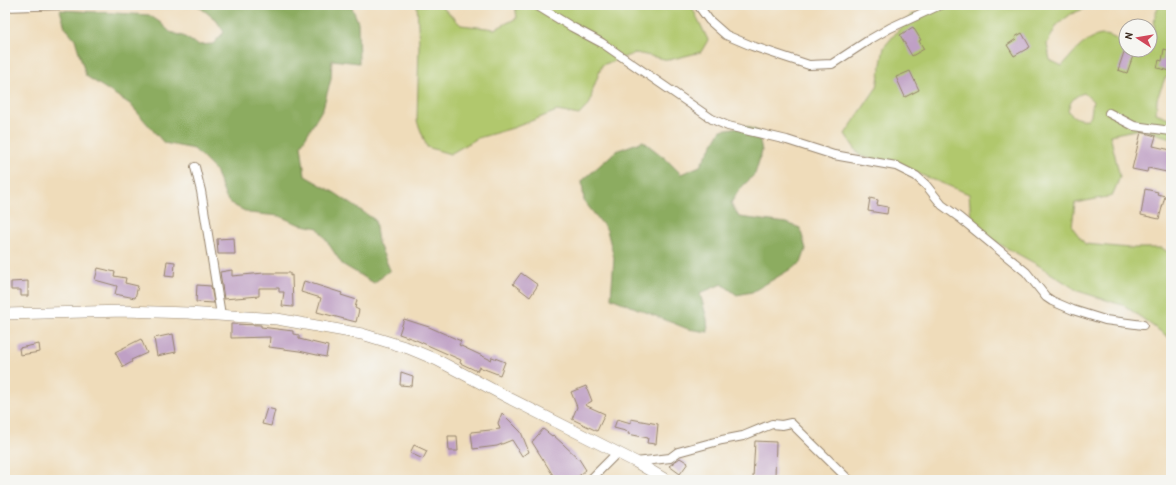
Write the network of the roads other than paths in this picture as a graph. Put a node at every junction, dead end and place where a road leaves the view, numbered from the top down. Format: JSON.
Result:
{"nodes":[{"id":1,"x":65,"y":5,"type":"edge"},
{"id":2,"x":536,"y":5,"type":"edge"},
{"id":3,"x":698,"y":5,"type":"edge"},
{"id":4,"x":940,"y":5,"type":"edge"},
{"id":5,"x":5,"y":7,"type":"edge"},
{"id":6,"x":1109,"y":113,"type":"dead end"},
{"id":7,"x":1171,"y":131,"type":"edge"},
{"id":8,"x":195,"y":167,"type":"dead end"},
{"id":9,"x":5,"y":314,"type":"edge"},
{"id":10,"x":221,"y":315,"type":"junction"},
{"id":11,"x":1143,"y":325,"type":"dead end"},
{"id":12,"x":617,"y":452,"type":"junction"},
{"id":13,"x":636,"y":462,"type":"junction"},
{"id":14,"x":590,"y":480,"type":"edge"},
{"id":15,"x":666,"y":480,"type":"edge"},
{"id":16,"x":849,"y":480,"type":"edge"}],
"edges":[{"from":1,"to":5,"type":"street"},
{"from":2,"to":11,"type":"street"},
{"from":3,"to":4,"type":"street"},
{"from":6,"to":7,"type":"street"},
{"from":8,"to":10,"type":"street"},
{"from":9,"to":10,"type":"street"},
{"from":10,"to":12,"type":"street"},
{"from":12,"to":13,"type":"street"},
{"from":12,"to":14,"type":"street"},
{"from":13,"to":15,"type":"street"},
{"from":13,"to":16,"type":"street"}]}
